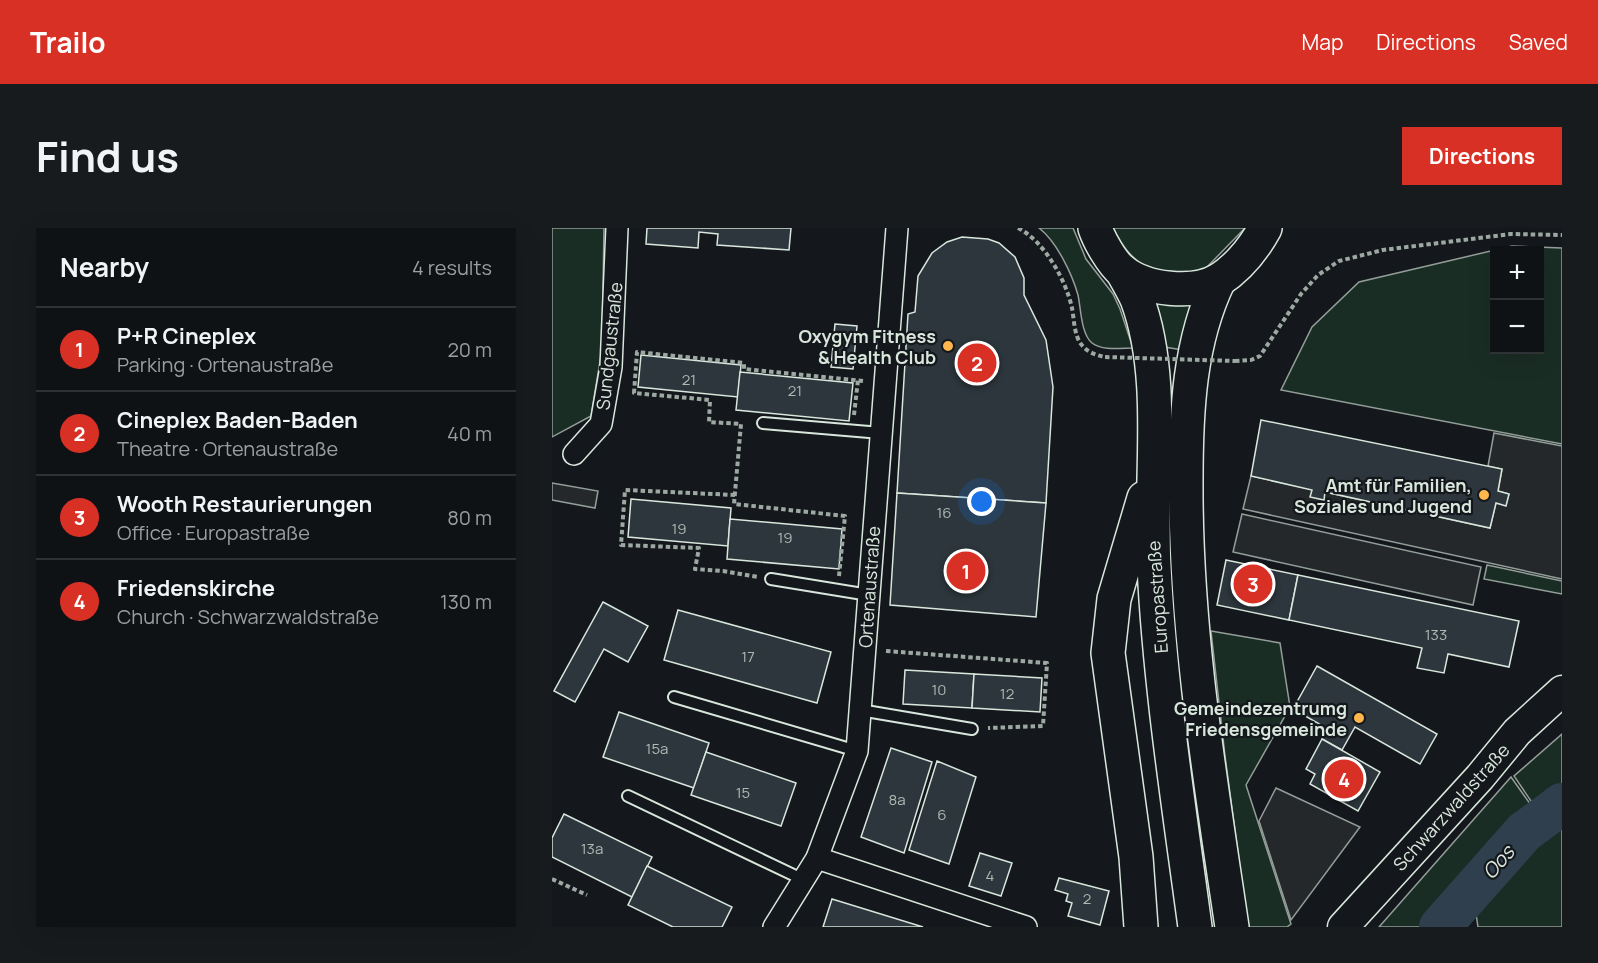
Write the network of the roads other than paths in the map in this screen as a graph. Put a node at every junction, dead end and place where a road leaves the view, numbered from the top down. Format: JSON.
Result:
{"nodes":[{"id":1,"x":617,"y":228,"type":"edge"},
{"id":2,"x":897,"y":228,"type":"edge"},
{"id":3,"x":1095,"y":228,"type":"edge"},
{"id":4,"x":1265,"y":228,"type":"edge"},
{"id":5,"x":1122,"y":271,"type":"junction"},
{"id":6,"x":1219,"y":280,"type":"junction"},
{"id":7,"x":763,"y":423,"type":"dead end"},
{"id":8,"x":881,"y":433,"type":"junction"},
{"id":9,"x":574,"y":454,"type":"dead end"},
{"id":10,"x":1154,"y":468,"type":"junction"},
{"id":11,"x":771,"y":579,"type":"road end"},
{"id":12,"x":869,"y":595,"type":"junction"},
{"id":13,"x":1562,"y":691,"type":"edge"},
{"id":14,"x":674,"y":697,"type":"dead end"},
{"id":15,"x":860,"y":710,"type":"junction"},
{"id":16,"x":972,"y":729,"type":"road end"},
{"id":17,"x":857,"y":751,"type":"junction"},
{"id":18,"x":628,"y":796,"type":"dead end"},
{"id":19,"x":817,"y":858,"type":"junction"},
{"id":20,"x":804,"y":880,"type":"junction"},
{"id":21,"x":774,"y":927,"type":"edge"},
{"id":22,"x":1026,"y":927,"type":"edge"},
{"id":23,"x":1141,"y":927,"type":"edge"},
{"id":24,"x":1196,"y":927,"type":"edge"},
{"id":25,"x":1232,"y":927,"type":"edge"},
{"id":26,"x":1343,"y":927,"type":"edge"}],
"edges":[{"from":1,"to":9,"type":"street","name":"Sundgaustraße"},
{"from":2,"to":8,"type":"street","name":"Ortenaustraße"},
{"from":3,"to":5,"type":"main road","name":"Europastraße"},
{"from":4,"to":6,"type":"main road"},
{"from":5,"to":6,"type":"main road"},
{"from":5,"to":10,"type":"main road","name":"Europastraße"},
{"from":6,"to":25,"type":"main road","name":"Europastraße"},
{"from":7,"to":8,"type":"lane"},
{"from":8,"to":12,"type":"street","name":"Ortenaustraße"},
{"from":10,"to":23,"type":"main road"},
{"from":10,"to":24,"type":"main road","name":"Europastraße"},
{"from":11,"to":12,"type":"lane"},
{"from":12,"to":15,"type":"street","name":"Ortenaustraße"},
{"from":13,"to":26,"type":"street","name":"Schwarzwaldstraße"},
{"from":14,"to":17,"type":"lane"},
{"from":15,"to":16,"type":"lane"},
{"from":15,"to":17,"type":"street","name":"Ortenaustraße"},
{"from":17,"to":19,"type":"street","name":"Ortenaustraße"},
{"from":18,"to":20,"type":"lane"},
{"from":19,"to":20,"type":"street","name":"Ortenaustraße"},
{"from":19,"to":22,"type":"street"},
{"from":20,"to":21,"type":"street","name":"Ortenaustraße"}]}
